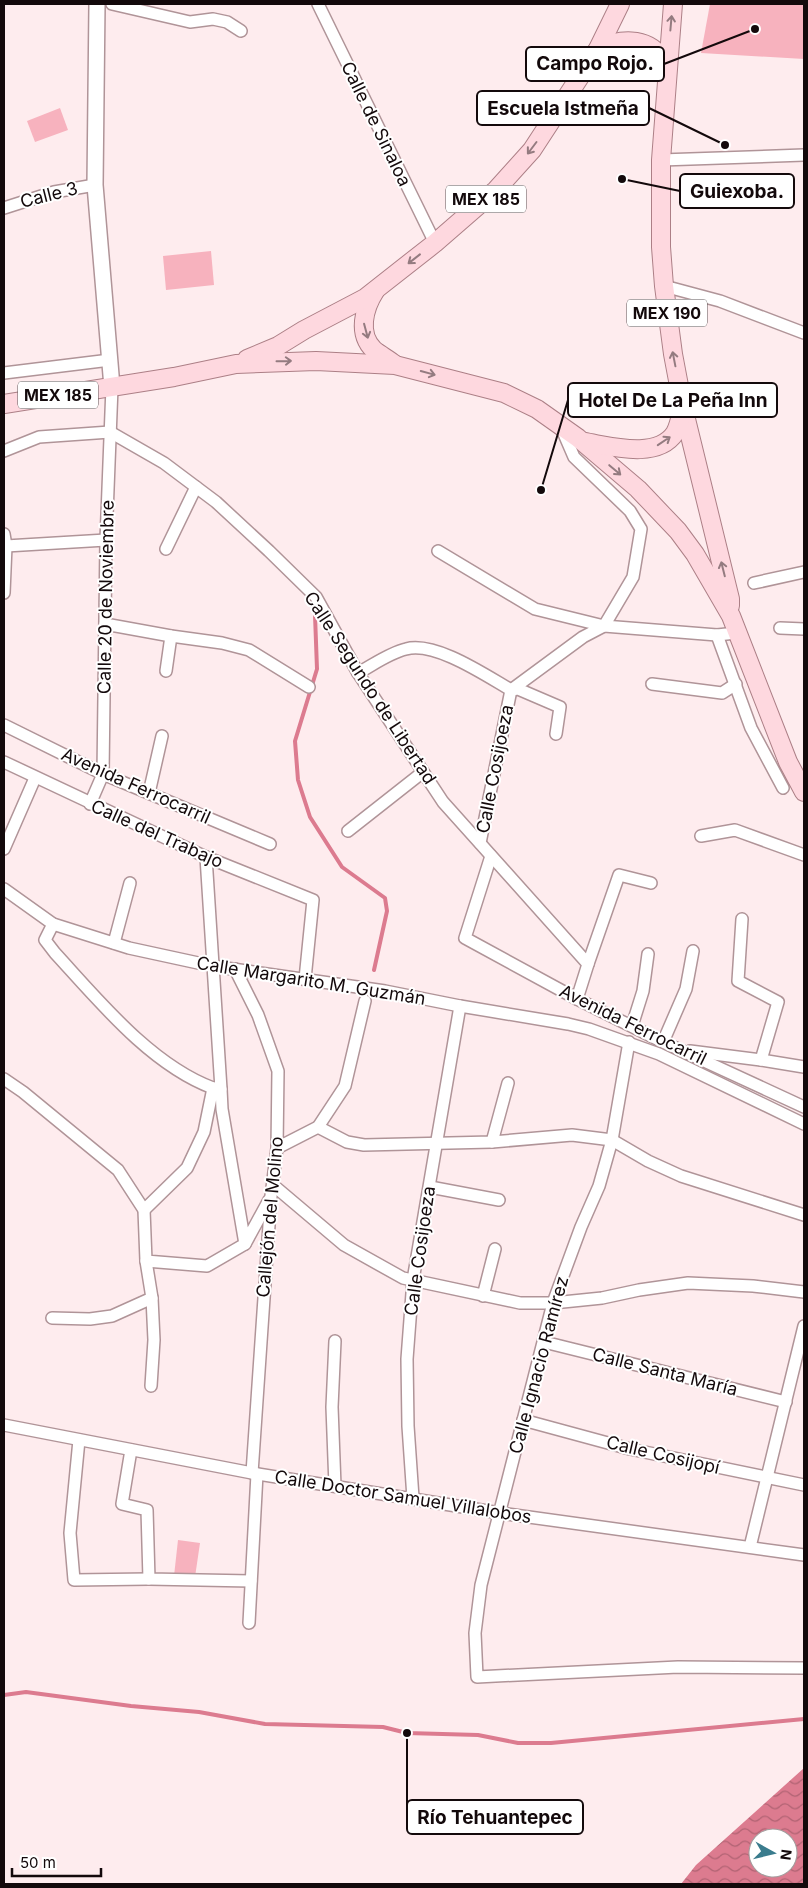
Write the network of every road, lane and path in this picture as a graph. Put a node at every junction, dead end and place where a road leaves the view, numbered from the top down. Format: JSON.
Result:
{"nodes":[{"id":1,"x":97,"y":4,"type":"edge"},
{"id":2,"x":112,"y":4,"type":"edge"},
{"id":3,"x":318,"y":4,"type":"edge"},
{"id":4,"x":620,"y":4,"type":"edge"},
{"id":5,"x":673,"y":4,"type":"edge"},
{"id":6,"x":241,"y":31,"type":"dead end"},
{"id":7,"x":598,"y":49,"type":"junction"},
{"id":8,"x":667,"y":72,"type":"junction"},
{"id":9,"x":804,"y":155,"type":"edge"},
{"id":10,"x":661,"y":160,"type":"junction"},
{"id":11,"x":96,"y":185,"type":"junction"},
{"id":12,"x":4,"y":208,"type":"edge"},
{"id":13,"x":435,"y":243,"type":"junction"},
{"id":14,"x":664,"y":286,"type":"junction"},
{"id":15,"x":377,"y":288,"type":"junction"},
{"id":16,"x":804,"y":333,"type":"edge"},
{"id":17,"x":110,"y":360,"type":"junction"},
{"id":18,"x":236,"y":364,"type":"junction"},
{"id":19,"x":395,"y":365,"type":"junction"},
{"id":20,"x":4,"y":373,"type":"edge"},
{"id":21,"x":112,"y":387,"type":"junction"},
{"id":22,"x":4,"y":404,"type":"edge"},
{"id":23,"x":683,"y":407,"type":"junction"},
{"id":24,"x":560,"y":423,"type":"junction"},
{"id":25,"x":110,"y":432,"type":"junction"},
{"id":26,"x":583,"y":442,"type":"junction"},
{"id":27,"x":4,"y":451,"type":"edge"},
{"id":28,"x":196,"y":487,"type":"junction"},
{"id":29,"x":4,"y":534,"type":"edge"},
{"id":30,"x":106,"y":540,"type":"junction"},
{"id":31,"x":6,"y":546,"type":"junction"},
{"id":32,"x":166,"y":549,"type":"dead end"},
{"id":33,"x":438,"y":551,"type":"dead end"},
{"id":34,"x":804,"y":572,"type":"edge"},
{"id":35,"x":754,"y":583,"type":"dead end"},
{"id":36,"x":4,"y":593,"type":"edge"},
{"id":37,"x":731,"y":616,"type":"junction"},
{"id":38,"x":105,"y":624,"type":"junction"},
{"id":39,"x":604,"y":626,"type":"junction"},
{"id":40,"x":780,"y":628,"type":"dead end"},
{"id":41,"x":804,"y":629,"type":"edge"},
{"id":42,"x":736,"y":633,"type":"junction"},
{"id":43,"x":717,"y":635,"type":"junction"},
{"id":44,"x":170,"y":636,"type":"junction"},
{"id":45,"x":166,"y":671,"type":"dead end"},
{"id":46,"x":358,"y":673,"type":"junction"},
{"id":47,"x":652,"y":684,"type":"dead end"},
{"id":48,"x":736,"y":684,"type":"junction"},
{"id":49,"x":309,"y":686,"type":"dead end"},
{"id":50,"x":511,"y":690,"type":"junction"},
{"id":51,"x":4,"y":725,"type":"edge"},
{"id":52,"x":556,"y":734,"type":"dead end"},
{"id":53,"x":162,"y":736,"type":"dead end"},
{"id":54,"x":4,"y":762,"type":"edge"},
{"id":55,"x":423,"y":772,"type":"junction"},
{"id":56,"x":103,"y":774,"type":"junction"},
{"id":57,"x":35,"y":778,"type":"junction"},
{"id":58,"x":783,"y":788,"type":"dead end"},
{"id":59,"x":804,"y":792,"type":"edge"},
{"id":60,"x":150,"y":793,"type":"junction"},
{"id":61,"x":90,"y":804,"type":"junction"},
{"id":62,"x":348,"y":831,"type":"dead end"},
{"id":63,"x":701,"y":836,"type":"dead end"},
{"id":64,"x":480,"y":842,"type":"junction"},
{"id":65,"x":270,"y":844,"type":"dead end"},
{"id":66,"x":4,"y":849,"type":"edge"},
{"id":67,"x":804,"y":855,"type":"edge"},
{"id":68,"x":490,"y":856,"type":"junction"},
{"id":69,"x":206,"y":857,"type":"junction"},
{"id":70,"x":130,"y":883,"type":"dead end"},
{"id":71,"x":651,"y":883,"type":"dead end"},
{"id":72,"x":4,"y":889,"type":"edge"},
{"id":73,"x":742,"y":919,"type":"dead end"},
{"id":74,"x":53,"y":924,"type":"junction"},
{"id":75,"x":465,"y":938,"type":"joint"},
{"id":76,"x":114,"y":943,"type":"junction"},
{"id":77,"x":693,"y":951,"type":"dead end"},
{"id":78,"x":648,"y":954,"type":"dead end"},
{"id":79,"x":588,"y":964,"type":"junction"},
{"id":80,"x":212,"y":966,"type":"junction"},
{"id":81,"x":235,"y":969,"type":"junction"},
{"id":82,"x":305,"y":979,"type":"junction"},
{"id":83,"x":577,"y":999,"type":"junction"},
{"id":84,"x":365,"y":1001,"type":"dead end"},
{"id":85,"x":460,"y":1006,"type":"junction"},
{"id":86,"x":632,"y":1026,"type":"junction"},
{"id":87,"x":629,"y":1042,"type":"junction"},
{"id":88,"x":663,"y":1042,"type":"junction"},
{"id":89,"x":683,"y":1051,"type":"junction"},
{"id":90,"x":761,"y":1060,"type":"junction"},
{"id":91,"x":804,"y":1065,"type":"edge"},
{"id":92,"x":4,"y":1079,"type":"edge"},
{"id":93,"x":508,"y":1083,"type":"dead end"},
{"id":94,"x":217,"y":1089,"type":"junction"},
{"id":95,"x":804,"y":1107,"type":"edge"},
{"id":96,"x":804,"y":1124,"type":"edge"},
{"id":97,"x":318,"y":1127,"type":"junction"},
{"id":98,"x":612,"y":1140,"type":"junction"},
{"id":99,"x":492,"y":1142,"type":"junction"},
{"id":100,"x":436,"y":1143,"type":"junction"},
{"id":101,"x":277,"y":1148,"type":"junction"},
{"id":102,"x":430,"y":1187,"type":"junction"},
{"id":103,"x":272,"y":1191,"type":"junction"},
{"id":104,"x":499,"y":1200,"type":"dead end"},
{"id":105,"x":144,"y":1210,"type":"junction"},
{"id":106,"x":804,"y":1215,"type":"edge"},
{"id":107,"x":244,"y":1244,"type":"junction"},
{"id":108,"x":495,"y":1249,"type":"dead end"},
{"id":109,"x":146,"y":1261,"type":"junction"},
{"id":110,"x":413,"y":1280,"type":"junction"},
{"id":111,"x":804,"y":1292,"type":"edge"},
{"id":112,"x":483,"y":1296,"type":"junction"},
{"id":113,"x":152,"y":1298,"type":"junction"},
{"id":114,"x":552,"y":1303,"type":"junction"},
{"id":115,"x":52,"y":1318,"type":"dead end"},
{"id":116,"x":804,"y":1326,"type":"edge"},
{"id":117,"x":335,"y":1341,"type":"dead end"},
{"id":118,"x":544,"y":1342,"type":"junction"},
{"id":119,"x":151,"y":1386,"type":"dead end"},
{"id":120,"x":786,"y":1402,"type":"junction"},
{"id":121,"x":523,"y":1420,"type":"junction"},
{"id":122,"x":4,"y":1425,"type":"edge"},
{"id":123,"x":79,"y":1440,"type":"junction"},
{"id":124,"x":131,"y":1450,"type":"junction"},
{"id":125,"x":254,"y":1474,"type":"junction"},
{"id":126,"x":767,"y":1478,"type":"junction"},
{"id":127,"x":804,"y":1485,"type":"edge"},
{"id":128,"x":335,"y":1486,"type":"junction"},
{"id":129,"x":413,"y":1498,"type":"junction"},
{"id":130,"x":500,"y":1513,"type":"junction"},
{"id":131,"x":750,"y":1547,"type":"junction"},
{"id":132,"x":804,"y":1555,"type":"edge"},
{"id":133,"x":149,"y":1579,"type":"junction"},
{"id":134,"x":251,"y":1581,"type":"junction"},
{"id":135,"x":250,"y":1623,"type":"dead end"},
{"id":136,"x":804,"y":1668,"type":"edge"}],
"edges":[{"from":1,"to":11,"type":"street"},
{"from":2,"to":6,"type":"street"},
{"from":3,"to":13,"type":"street","name":"Calle de Sinaloa"},
{"from":4,"to":7,"type":"main road"},
{"from":8,"to":5,"type":"main road","number":"MEX 190","one_way":true},
{"from":7,"to":8,"type":"main road"},
{"from":7,"to":13,"type":"main road","number":"MEX 185","one_way":true},
{"from":8,"to":10,"type":"main road","number":"MEX 190"},
{"from":9,"to":10,"type":"street"},
{"from":10,"to":14,"type":"main road","number":"MEX 190"},
{"from":11,"to":12,"type":"street","name":"Calle 3"},
{"from":11,"to":17,"type":"street"},
{"from":13,"to":15,"type":"main road","number":"MEX 185","one_way":true},
{"from":14,"to":16,"type":"street"},
{"from":23,"to":14,"type":"main road","number":"MEX 190","one_way":true},
{"from":15,"to":18,"type":"main road","number":"MEX 185"},
{"from":15,"to":19,"type":"main road","one_way":true},
{"from":17,"to":20,"type":"street"},
{"from":17,"to":21,"type":"street"},
{"from":18,"to":19,"type":"main road","number":"MEX 185","one_way":true},
{"from":18,"to":21,"type":"main road","number":"MEX 185"},
{"from":19,"to":24,"type":"main road","number":"MEX 185","one_way":true},
{"from":21,"to":22,"type":"main road","number":"MEX 185"},
{"from":21,"to":25,"type":"street","name":"Calle 20 de Noviembre"},
{"from":26,"to":23,"type":"main road","one_way":true},
{"from":37,"to":23,"type":"main road","number":"MEX 190","one_way":true},
{"from":24,"to":26,"type":"main road","number":"MEX 185"},
{"from":24,"to":39,"type":"street"},
{"from":25,"to":27,"type":"street"},
{"from":25,"to":28,"type":"street","name":"Calle Segundo de Libertad"},
{"from":25,"to":30,"type":"street","name":"Calle 20 de Noviembre"},
{"from":26,"to":37,"type":"main road","number":"MEX 185","one_way":true},
{"from":28,"to":32,"type":"street"},
{"from":28,"to":46,"type":"street","name":"Calle Segundo de Libertad"},
{"from":29,"to":31,"type":"street"},
{"from":30,"to":31,"type":"street"},
{"from":30,"to":38,"type":"street","name":"Calle 20 de Noviembre"},
{"from":31,"to":36,"type":"street"},
{"from":33,"to":39,"type":"street"},
{"from":34,"to":35,"type":"street"},
{"from":37,"to":42,"type":"main road","number":"MEX 185"},
{"from":38,"to":44,"type":"street"},
{"from":38,"to":56,"type":"street","name":"Calle 20 de Noviembre"},
{"from":39,"to":43,"type":"street"},
{"from":39,"to":50,"type":"street","name":"Calle Cosijoeza"},
{"from":40,"to":41,"type":"street"},
{"from":42,"to":43,"type":"street"},
{"from":42,"to":59,"type":"main road","number":"MEX 185"},
{"from":43,"to":48,"type":"street"},
{"from":44,"to":45,"type":"street"},
{"from":44,"to":49,"type":"street"},
{"from":46,"to":50,"type":"street"},
{"from":46,"to":55,"type":"street","name":"Calle Segundo de Libertad"},
{"from":47,"to":48,"type":"street"},
{"from":48,"to":58,"type":"street"},
{"from":50,"to":52,"type":"street"},
{"from":50,"to":64,"type":"street","name":"Calle Cosijoeza"},
{"from":51,"to":56,"type":"street","name":"Avenida Ferrocarril"},
{"from":53,"to":60,"type":"street"},
{"from":54,"to":57,"type":"street","name":"Calle del Trabajo"},
{"from":55,"to":62,"type":"street"},
{"from":55,"to":64,"type":"street","name":"Calle Segundo de Libertad"},
{"from":56,"to":60,"type":"street","name":"Avenida Ferrocarril"},
{"from":56,"to":61,"type":"street","name":"Calle 20 de Noviembre"},
{"from":57,"to":61,"type":"street","name":"Calle del Trabajo"},
{"from":57,"to":66,"type":"street"},
{"from":60,"to":65,"type":"street","name":"Avenida Ferrocarril"},
{"from":61,"to":69,"type":"street","name":"Calle del Trabajo"},
{"from":63,"to":67,"type":"street"},
{"from":64,"to":68,"type":"street","name":"Calle Segundo de Libertad"},
{"from":68,"to":75,"type":"street","name":"Calle Cosijoeza"},
{"from":68,"to":79,"type":"street","name":"Calle Segundo de Libertad"},
{"from":69,"to":80,"type":"street"},
{"from":69,"to":82,"type":"street","name":"Calle del Trabajo"},
{"from":70,"to":76,"type":"street"},
{"from":71,"to":79,"type":"street"},
{"from":72,"to":74,"type":"street","name":"Calle Margarito M. Guzmán"},
{"from":73,"to":90,"type":"street"},
{"from":74,"to":76,"type":"street","name":"Calle Margarito M. Guzmán"},
{"from":74,"to":94,"type":"street"},
{"from":75,"to":83,"type":"street","name":"Avenida Ferrocarril"},
{"from":76,"to":80,"type":"street","name":"Calle Margarito M. Guzmán"},
{"from":77,"to":88,"type":"street"},
{"from":78,"to":86,"type":"street"},
{"from":79,"to":83,"type":"street"},
{"from":80,"to":81,"type":"street","name":"Calle Margarito M. Guzmán"},
{"from":80,"to":94,"type":"street"},
{"from":81,"to":82,"type":"street","name":"Calle Margarito M. Guzmán"},
{"from":81,"to":101,"type":"street","name":"Callejón del Molino"},
{"from":82,"to":85,"type":"street","name":"Calle Margarito M. Guzmán"},
{"from":83,"to":86,"type":"street","name":"Avenida Ferrocarril"},
{"from":84,"to":97,"type":"street"},
{"from":85,"to":87,"type":"street","name":"Calle Margarito M. Guzmán"},
{"from":85,"to":100,"type":"street","name":"Calle Cosijoeza"},
{"from":86,"to":88,"type":"street","name":"Avenida Ferrocarril"},
{"from":87,"to":96,"type":"street","name":"Calle Margarito M. Guzmán"},
{"from":87,"to":98,"type":"street","name":"Calle Ignacio Ramírez"},
{"from":88,"to":89,"type":"street","name":"Avenida Ferrocarril"},
{"from":89,"to":90,"type":"street"},
{"from":89,"to":95,"type":"street","name":"Avenida Ferrocarril"},
{"from":90,"to":91,"type":"street"},
{"from":92,"to":105,"type":"street"},
{"from":93,"to":99,"type":"street"},
{"from":94,"to":105,"type":"street"},
{"from":94,"to":107,"type":"street"},
{"from":97,"to":100,"type":"street"},
{"from":97,"to":101,"type":"street"},
{"from":98,"to":99,"type":"street"},
{"from":98,"to":106,"type":"street"},
{"from":98,"to":114,"type":"street","name":"Calle Ignacio Ramírez"},
{"from":99,"to":100,"type":"street"},
{"from":100,"to":102,"type":"street","name":"Calle Cosijoeza"},
{"from":101,"to":103,"type":"street","name":"Callejón del Molino"},
{"from":102,"to":104,"type":"street"},
{"from":102,"to":110,"type":"street","name":"Calle Cosijoeza"},
{"from":103,"to":107,"type":"street"},
{"from":103,"to":110,"type":"street"},
{"from":103,"to":125,"type":"street","name":"Callejón del Molino"},
{"from":105,"to":109,"type":"street"},
{"from":107,"to":109,"type":"street"},
{"from":108,"to":112,"type":"street"},
{"from":109,"to":113,"type":"street"},
{"from":110,"to":112,"type":"street"},
{"from":110,"to":129,"type":"street","name":"Calle Cosijoeza"},
{"from":111,"to":114,"type":"street"},
{"from":112,"to":114,"type":"street"},
{"from":113,"to":115,"type":"street"},
{"from":113,"to":119,"type":"street"},
{"from":114,"to":118,"type":"street","name":"Calle Ignacio Ramírez"},
{"from":116,"to":120,"type":"street"},
{"from":117,"to":128,"type":"street"},
{"from":118,"to":120,"type":"street","name":"Calle Santa María"},
{"from":118,"to":121,"type":"street","name":"Calle Ignacio Ramírez"},
{"from":120,"to":126,"type":"street"},
{"from":121,"to":126,"type":"street","name":"Calle Cosijopí"},
{"from":121,"to":130,"type":"street","name":"Calle Ignacio Ramírez"},
{"from":122,"to":123,"type":"street","name":"Calle Doctor Samuel Villalobos"},
{"from":123,"to":124,"type":"street","name":"Calle Doctor Samuel Villalobos"},
{"from":123,"to":133,"type":"street"},
{"from":124,"to":125,"type":"street","name":"Calle Doctor Samuel Villalobos"},
{"from":124,"to":133,"type":"street"},
{"from":125,"to":128,"type":"street","name":"Calle Doctor Samuel Villalobos"},
{"from":125,"to":134,"type":"street","name":"Callejón del Molino"},
{"from":126,"to":127,"type":"street","name":"Calle Cosijopí"},
{"from":126,"to":131,"type":"street"},
{"from":128,"to":129,"type":"street","name":"Calle Doctor Samuel Villalobos"},
{"from":129,"to":130,"type":"street","name":"Calle Doctor Samuel Villalobos"},
{"from":130,"to":131,"type":"street","name":"Calle Doctor Samuel Villalobos"},
{"from":130,"to":136,"type":"street","name":"Calle Ignacio Ramírez"},
{"from":131,"to":132,"type":"street","name":"Calle Doctor Samuel Villalobos"},
{"from":133,"to":134,"type":"street"},
{"from":134,"to":135,"type":"street","name":"Callejón del Molino"}]}
